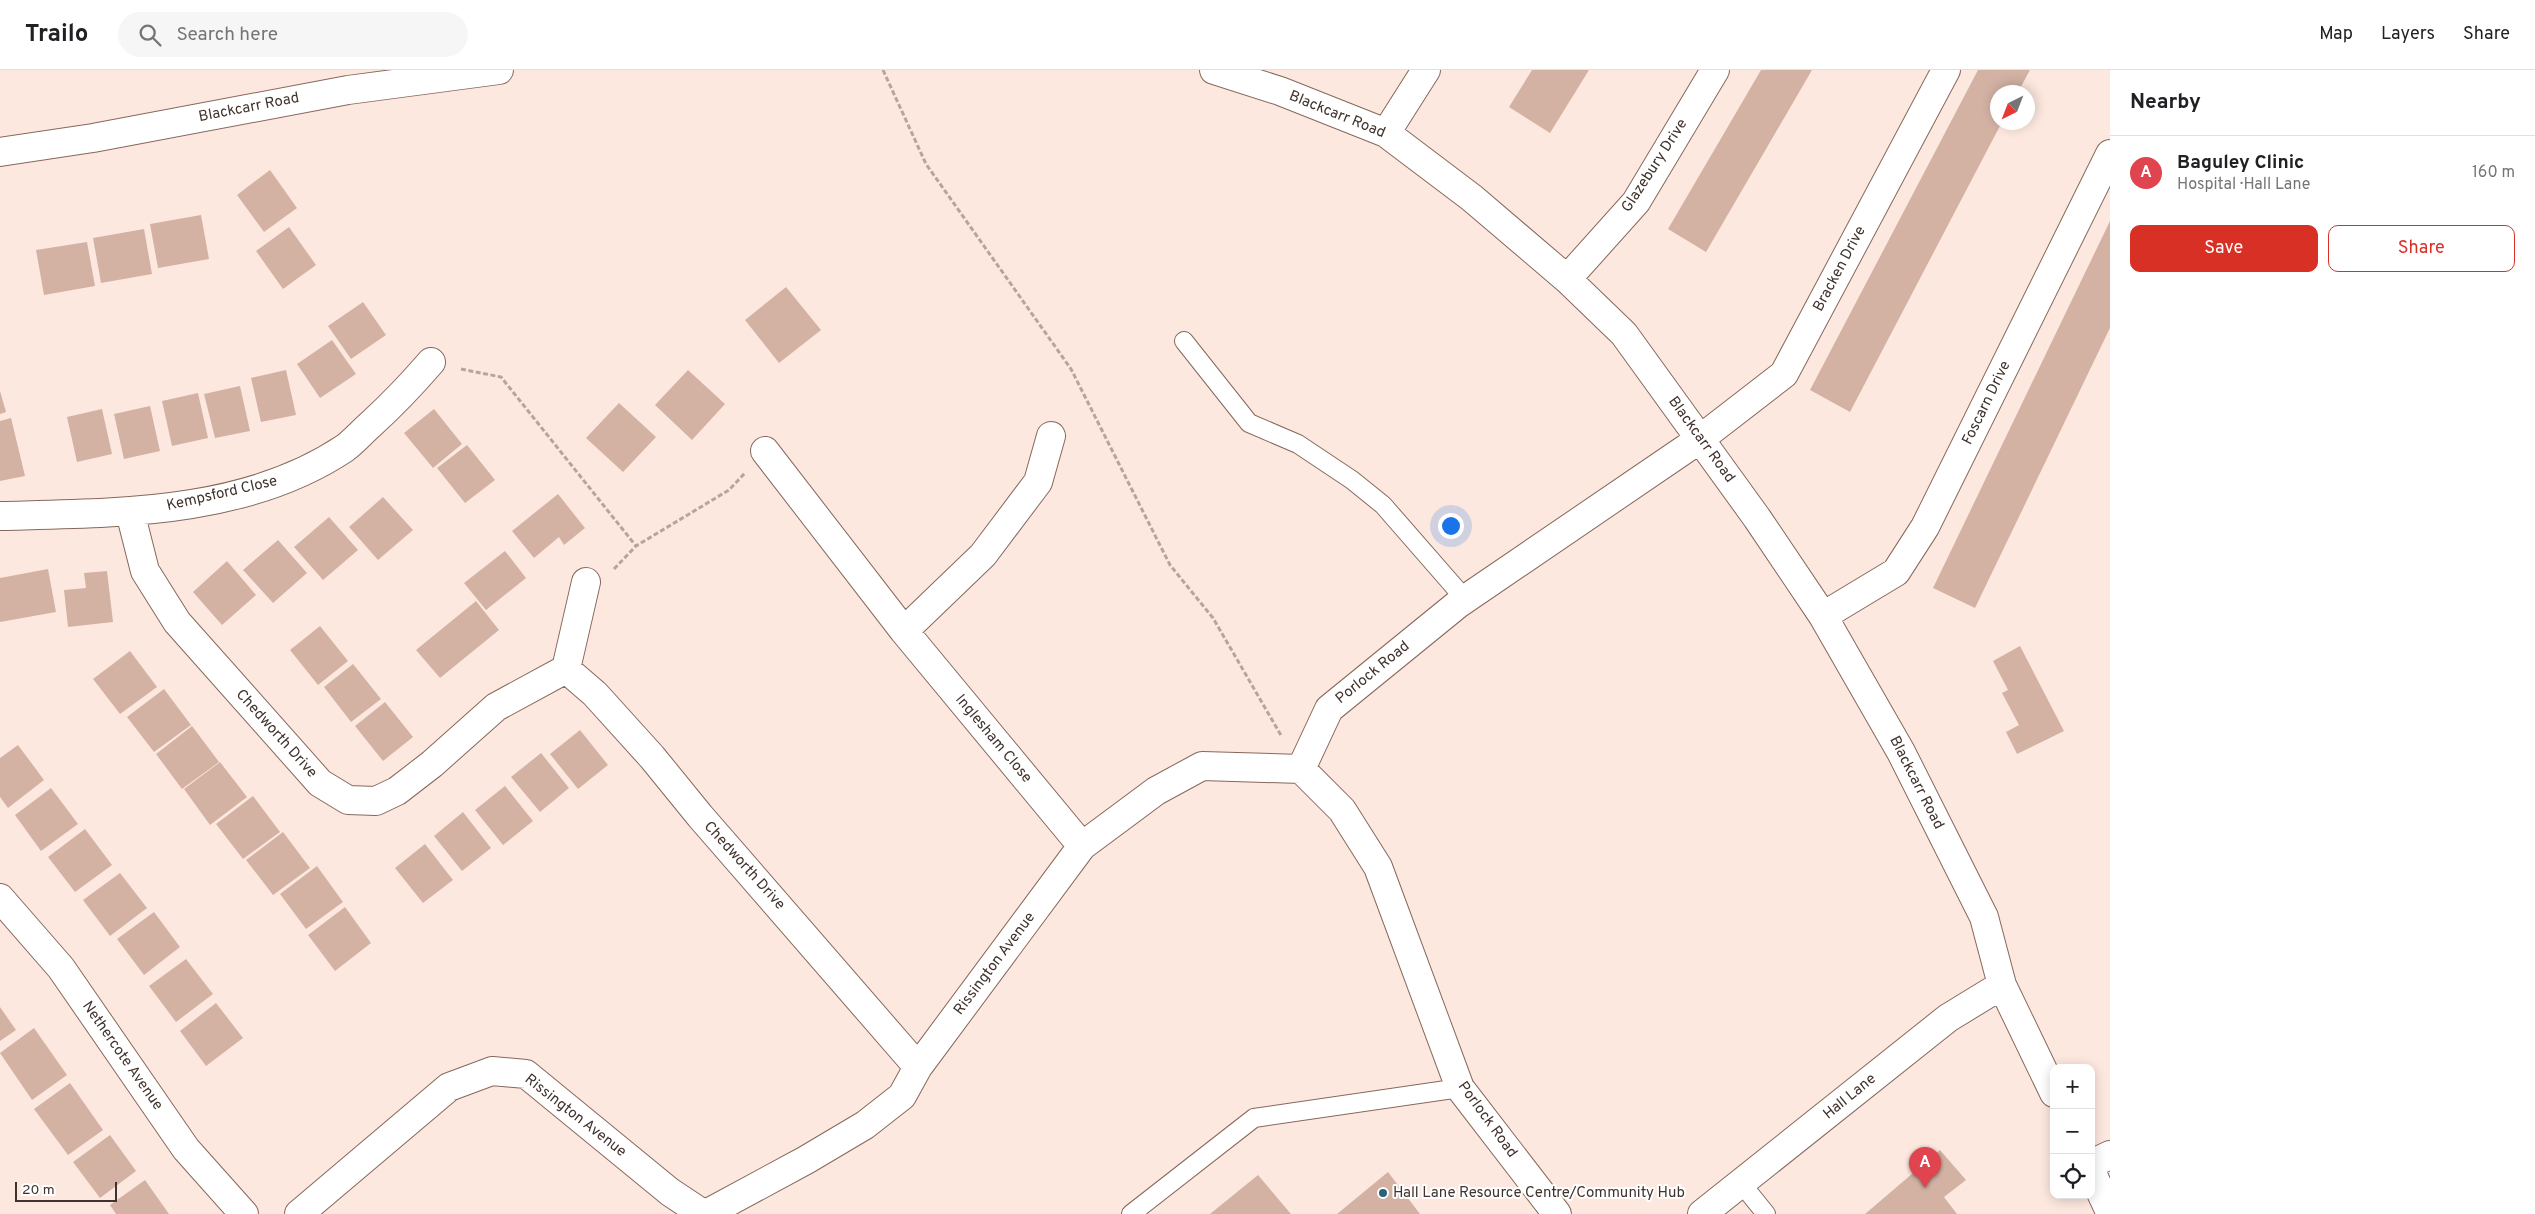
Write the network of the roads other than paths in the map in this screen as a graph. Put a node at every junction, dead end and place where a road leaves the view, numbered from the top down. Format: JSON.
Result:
{"nodes":[{"id":1,"x":499,"y":70,"type":"edge"},
{"id":2,"x":1426,"y":70,"type":"edge"},
{"id":3,"x":1715,"y":70,"type":"edge"},
{"id":4,"x":1946,"y":70,"type":"edge"},
{"id":5,"x":1224,"y":71,"type":"edge"},
{"id":6,"x":345,"y":80,"type":"edge"},
{"id":7,"x":1386,"y":134,"type":"junction"},
{"id":8,"x":0,"y":152,"type":"edge"},
{"id":9,"x":2110,"y":154,"type":"edge"},
{"id":10,"x":1567,"y":279,"type":"junction"},
{"id":11,"x":1184,"y":341,"type":"dead end"},
{"id":12,"x":431,"y":362,"type":"road end"},
{"id":13,"x":1051,"y":436,"type":"dead end"},
{"id":14,"x":1700,"y":439,"type":"junction"},
{"id":15,"x":765,"y":451,"type":"road end"},
{"id":16,"x":130,"y":512,"type":"junction"},
{"id":17,"x":0,"y":516,"type":"edge"},
{"id":18,"x":583,"y":593,"type":"road end"},
{"id":19,"x":1465,"y":599,"type":"junction"},
{"id":20,"x":1823,"y":616,"type":"junction"},
{"id":21,"x":904,"y":631,"type":"junction"},
{"id":22,"x":566,"y":669,"type":"junction"},
{"id":23,"x":1302,"y":769,"type":"junction"},
{"id":24,"x":1082,"y":846,"type":"junction"},
{"id":25,"x":0,"y":898,"type":"edge"},
{"id":26,"x":2002,"y":985,"type":"junction"},
{"id":27,"x":918,"y":1067,"type":"junction"},
{"id":28,"x":2050,"y":1085,"type":"edge"},
{"id":29,"x":1460,"y":1088,"type":"junction"},
{"id":30,"x":2110,"y":1155,"type":"edge"},
{"id":31,"x":2095,"y":1162,"type":"edge"},
{"id":32,"x":2095,"y":1180,"type":"edge"},
{"id":33,"x":1741,"y":1184,"type":"junction"},
{"id":34,"x":2110,"y":1212,"type":"edge"},
{"id":35,"x":244,"y":1214,"type":"edge"},
{"id":36,"x":299,"y":1214,"type":"edge"},
{"id":37,"x":705,"y":1214,"type":"edge"},
{"id":38,"x":1131,"y":1214,"type":"edge"},
{"id":39,"x":1557,"y":1214,"type":"edge"},
{"id":40,"x":1702,"y":1214,"type":"edge"},
{"id":41,"x":1766,"y":1214,"type":"edge"}],
"edges":[{"from":1,"to":6,"type":"street","name":"Blackcarr Road"},
{"from":2,"to":7,"type":"street"},
{"from":3,"to":10,"type":"street","name":"Glazebury Drive"},
{"from":4,"to":14,"type":"street","name":"Bracken Drive"},
{"from":5,"to":7,"type":"street","name":"Blackcarr Road"},
{"from":6,"to":8,"type":"street","name":"Blackcarr Road"},
{"from":7,"to":10,"type":"street","name":"Blackcarr Road"},
{"from":9,"to":20,"type":"street","name":"Foscarn Drive"},
{"from":10,"to":14,"type":"street","name":"Blackcarr Road"},
{"from":11,"to":19,"type":"lane"},
{"from":12,"to":16,"type":"street","name":"Kempsford Close"},
{"from":13,"to":21,"type":"street"},
{"from":14,"to":19,"type":"street","name":"Porlock Road"},
{"from":14,"to":20,"type":"street","name":"Blackcarr Road"},
{"from":15,"to":21,"type":"street","name":"Inglesham Close"},
{"from":16,"to":17,"type":"street","name":"Kempsford Close"},
{"from":16,"to":22,"type":"street","name":"Chedworth Drive"},
{"from":18,"to":22,"type":"street"},
{"from":19,"to":23,"type":"street","name":"Porlock Road"},
{"from":20,"to":26,"type":"street","name":"Blackcarr Road"},
{"from":21,"to":24,"type":"street","name":"Inglesham Close"},
{"from":22,"to":27,"type":"street","name":"Chedworth Drive"},
{"from":23,"to":24,"type":"street","name":"Rissington Avenue"},
{"from":23,"to":29,"type":"street","name":"Porlock Road"},
{"from":24,"to":27,"type":"street","name":"Rissington Avenue"},
{"from":25,"to":35,"type":"street","name":"Nethercote Avenue"},
{"from":26,"to":28,"type":"street","name":"Blackcarr Road"},
{"from":26,"to":33,"type":"street","name":"Hall Lane"},
{"from":27,"to":37,"type":"street","name":"Rissington Avenue"},
{"from":29,"to":38,"type":"lane"},
{"from":29,"to":39,"type":"street","name":"Porlock Road"},
{"from":30,"to":31,"type":"street"},
{"from":32,"to":34,"type":"street"},
{"from":33,"to":40,"type":"street","name":"Hall Lane"},
{"from":33,"to":41,"type":"lane"},
{"from":36,"to":37,"type":"street","name":"Rissington Avenue"}]}
